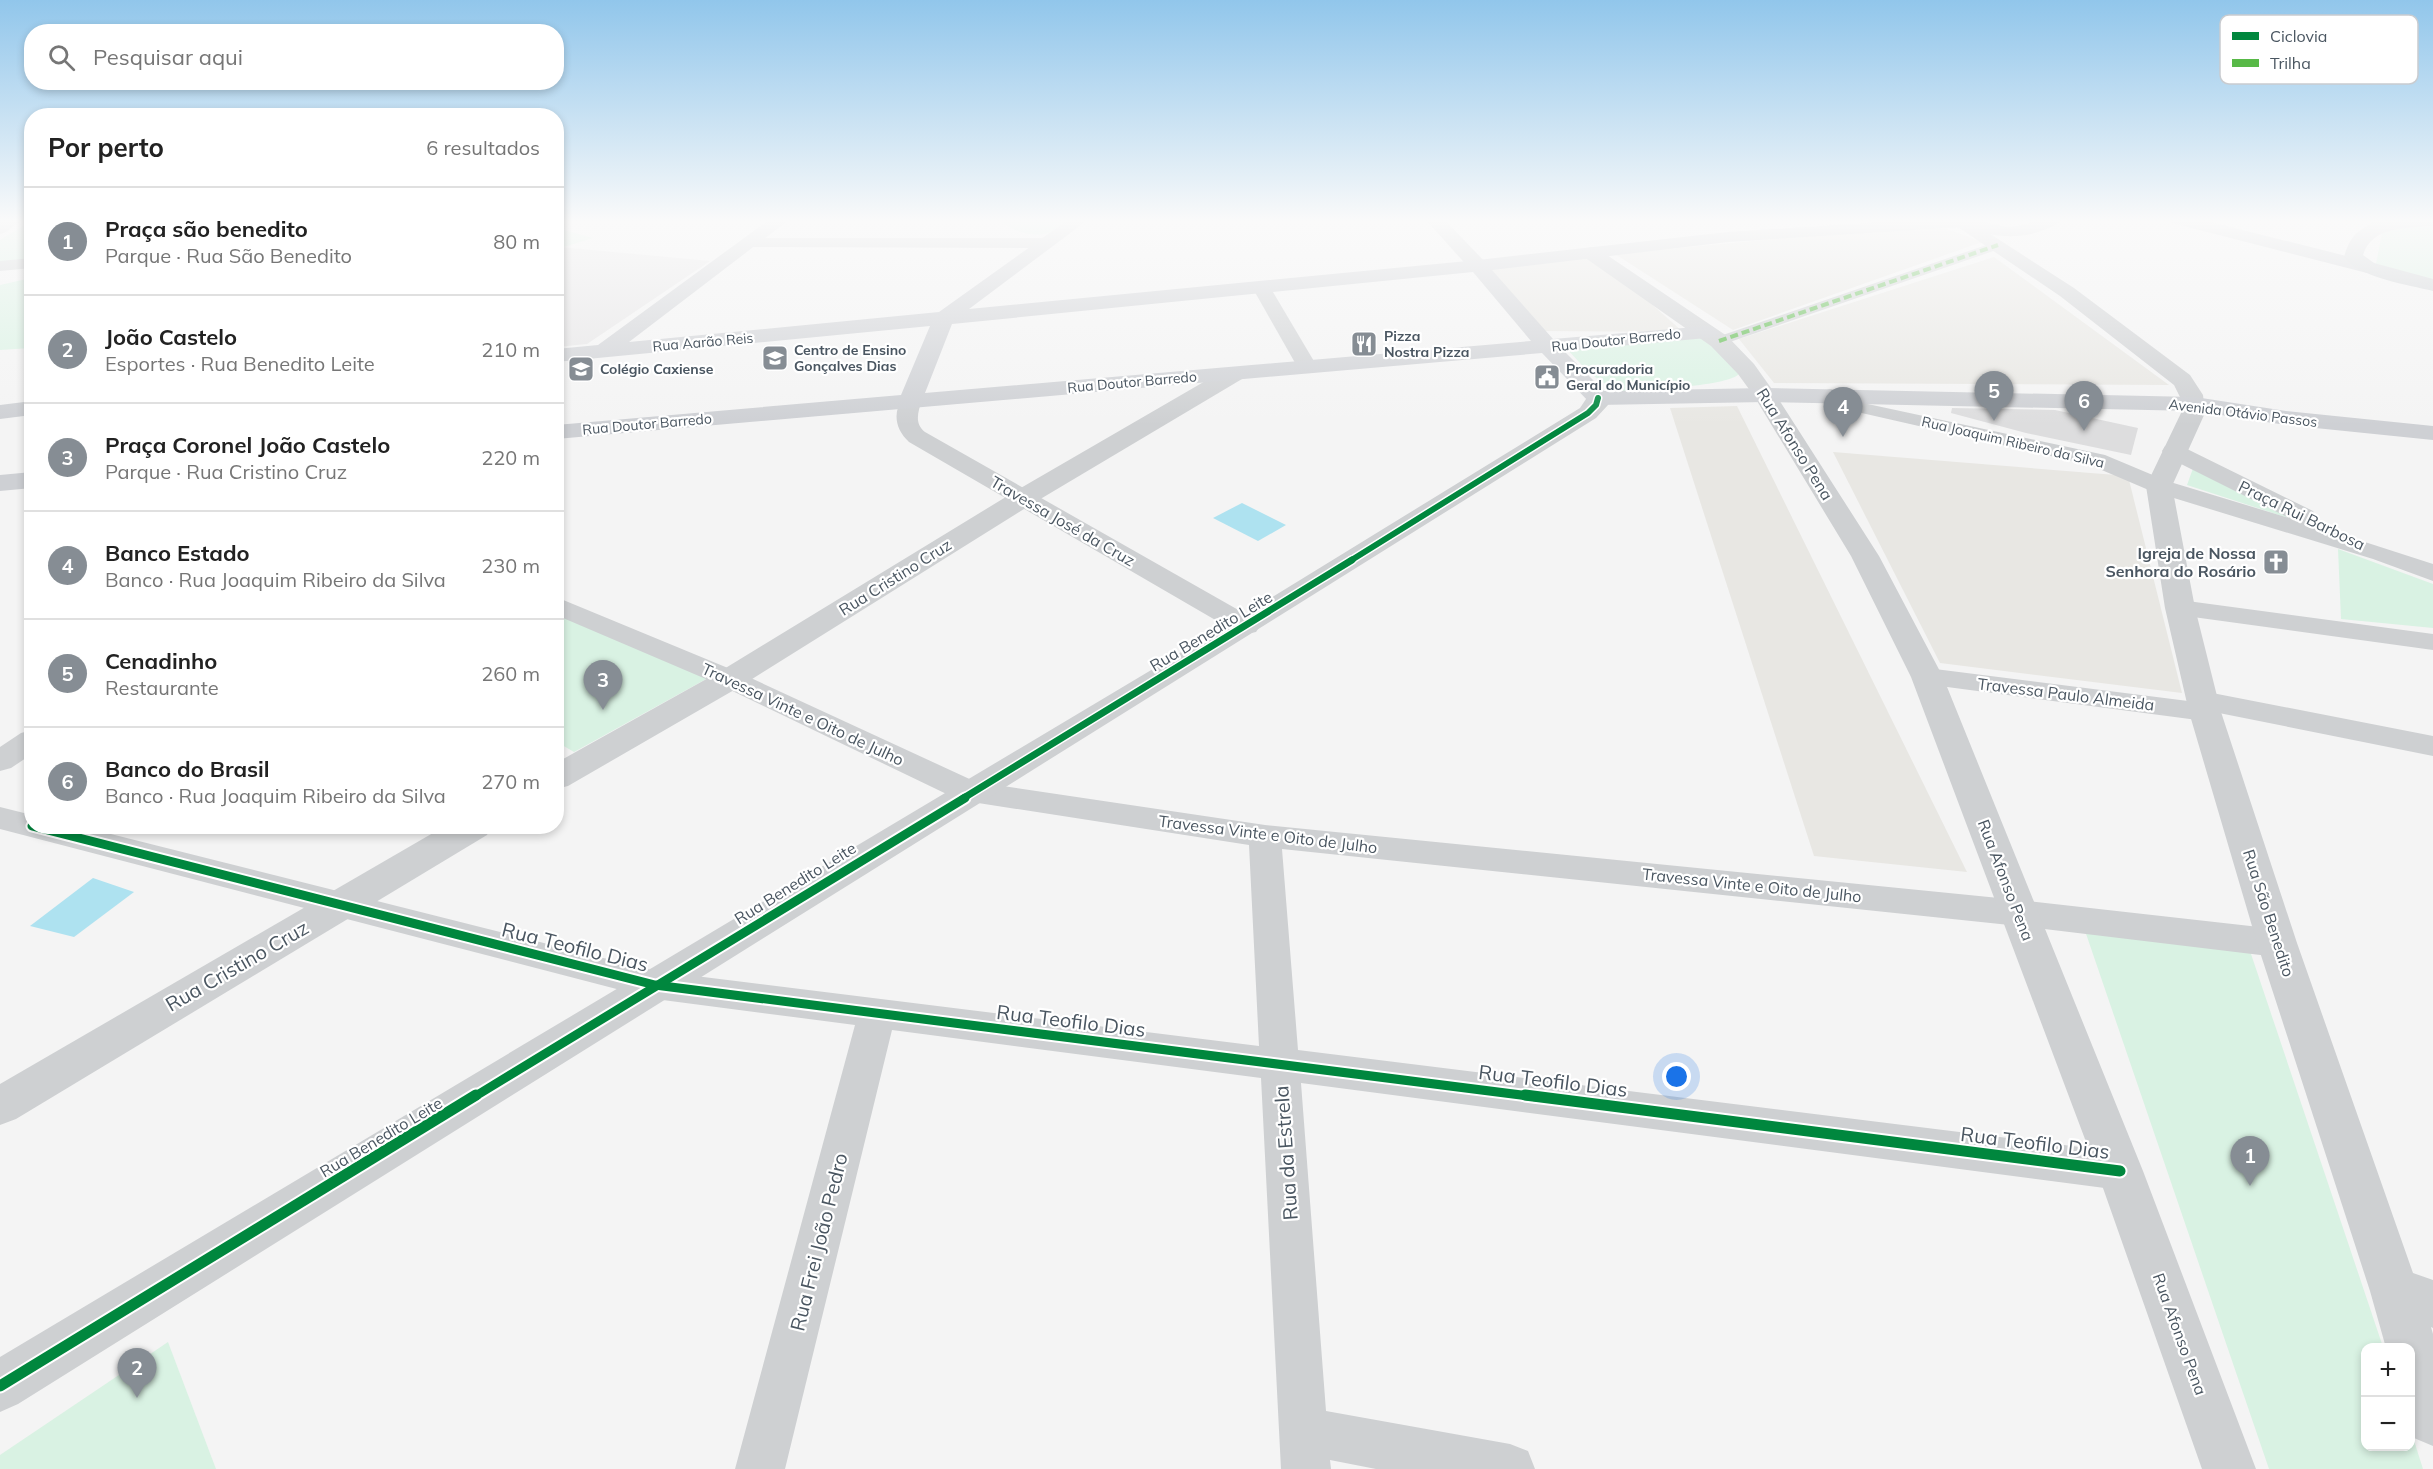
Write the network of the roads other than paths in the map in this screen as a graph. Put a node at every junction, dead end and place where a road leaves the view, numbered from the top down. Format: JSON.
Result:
{"nodes":[{"id":1,"x":1261,"y":287,"type":"edge"},
{"id":2,"x":690,"y":288,"type":"edge"},
{"id":3,"x":985,"y":288,"type":"edge"},
{"id":4,"x":1256,"y":288,"type":"edge"},
{"id":5,"x":1497,"y":288,"type":"edge"},
{"id":6,"x":1642,"y":288,"type":"edge"},
{"id":7,"x":1865,"y":288,"type":"edge"},
{"id":8,"x":2060,"y":288,"type":"edge"},
{"id":9,"x":943,"y":319,"type":"junction"},
{"id":10,"x":1713,"y":336,"type":"junction"},
{"id":11,"x":1548,"y":347,"type":"junction"},
{"id":12,"x":602,"y":352,"type":"junction"},
{"id":13,"x":564,"y":355,"type":"edge"},
{"id":14,"x":1308,"y":368,"type":"junction"},
{"id":15,"x":1234,"y":374,"type":"junction"},
{"id":16,"x":1765,"y":394,"type":"junction"},
{"id":17,"x":1830,"y":395,"type":"junction"},
{"id":18,"x":1598,"y":398,"type":"junction"},
{"id":19,"x":911,"y":400,"type":"junction"},
{"id":20,"x":24,"y":409,"type":"edge"},
{"id":21,"x":2194,"y":409,"type":"junction"},
{"id":22,"x":0,"y":412,"type":"edge"},
{"id":23,"x":564,"y":431,"type":"edge"},
{"id":24,"x":2433,"y":433,"type":"edge"},
{"id":25,"x":2388,"y":434,"type":"junction"},
{"id":26,"x":2433,"y":442,"type":"edge"},
{"id":27,"x":2174,"y":451,"type":"junction"},
{"id":28,"x":24,"y":481,"type":"edge"},
{"id":29,"x":0,"y":483,"type":"edge"},
{"id":30,"x":2159,"y":486,"type":"junction"},
{"id":31,"x":1023,"y":498,"type":"junction"},
{"id":32,"x":2382,"y":554,"type":"junction"},
{"id":33,"x":2433,"y":573,"type":"edge"},
{"id":34,"x":564,"y":608,"type":"edge"},
{"id":35,"x":2180,"y":608,"type":"junction"},
{"id":36,"x":1245,"y":626,"type":"junction"},
{"id":37,"x":2433,"y":642,"type":"edge"},
{"id":38,"x":1926,"y":677,"type":"junction"},
{"id":39,"x":730,"y":679,"type":"junction"},
{"id":40,"x":2204,"y":706,"type":"junction"},
{"id":41,"x":24,"y":745,"type":"edge"},
{"id":42,"x":2433,"y":746,"type":"edge"},
{"id":43,"x":0,"y":761,"type":"edge"},
{"id":44,"x":564,"y":773,"type":"edge"},
{"id":45,"x":970,"y":792,"type":"junction"},
{"id":46,"x":0,"y":818,"type":"edge"},
{"id":47,"x":24,"y":824,"type":"edge"},
{"id":48,"x":63,"y":834,"type":"edge"},
{"id":49,"x":461,"y":834,"type":"edge"},
{"id":50,"x":1265,"y":836,"type":"junction"},
{"id":51,"x":342,"y":905,"type":"junction"},
{"id":52,"x":2019,"y":913,"type":"junction"},
{"id":53,"x":2277,"y":943,"type":"junction"},
{"id":54,"x":655,"y":985,"type":"junction"},
{"id":55,"x":877,"y":1014,"type":"junction"},
{"id":56,"x":1280,"y":1063,"type":"junction"},
{"id":57,"x":0,"y":1106,"type":"edge"},
{"id":58,"x":2120,"y":1171,"type":"junction"},
{"id":59,"x":2414,"y":1298,"type":"edge"},
{"id":60,"x":0,"y":1386,"type":"edge"},
{"id":61,"x":2433,"y":1419,"type":"edge"},
{"id":62,"x":1305,"y":1450,"type":"edge"},
{"id":63,"x":760,"y":1469,"type":"edge"},
{"id":64,"x":1510,"y":1469,"type":"edge"},
{"id":65,"x":2229,"y":1469,"type":"edge"}],
"edges":[{"from":1,"to":14,"type":"street"},
{"from":2,"to":12,"type":"main road"},
{"from":3,"to":9,"type":"main road"},
{"from":4,"to":9,"type":"main road","name":"Rua Aarão Reis"},
{"from":5,"to":11,"type":"main road"},
{"from":6,"to":10,"type":"street","name":"Rua Afonso Pena"},
{"from":7,"to":10,"type":"street"},
{"from":8,"to":21,"type":"street"},
{"from":9,"to":12,"type":"main road","name":"Rua Aarão Reis"},
{"from":9,"to":19,"type":"main road"},
{"from":10,"to":11,"type":"main road","name":"Rua Doutor Barredo"},
{"from":10,"to":16,"type":"street","name":"Rua Afonso Pena"},
{"from":11,"to":14,"type":"main road","name":"Rua Doutor Barredo"},
{"from":11,"to":18,"type":"main road"},
{"from":12,"to":13,"type":"main road","name":"Rua Aarão Reis"},
{"from":14,"to":15,"type":"main road","name":"Rua Doutor Barredo"},
{"from":15,"to":19,"type":"main road","name":"Rua Doutor Barredo"},
{"from":15,"to":31,"type":"street","name":"Rua Cristino Cruz"},
{"from":16,"to":17,"type":"main road","name":"Avenida Otávio Passos"},
{"from":16,"to":18,"type":"main road","name":"Avenida Otávio Passos"},
{"from":16,"to":38,"type":"street","name":"Rua Afonso Pena"},
{"from":17,"to":21,"type":"main road","name":"Avenida Otávio Passos"},
{"from":17,"to":30,"type":"street","name":"Rua Joaquim Ribeiro da Silva"},
{"from":18,"to":36,"type":"street","name":"Rua Benedito Leite"},
{"from":19,"to":23,"type":"main road","name":"Rua Doutor Barredo"},
{"from":19,"to":31,"type":"street","name":"Travessa José da Cruz"},
{"from":20,"to":22,"type":"main road"},
{"from":21,"to":25,"type":"main road","name":"Avenida Otávio Passos"},
{"from":21,"to":27,"type":"street"},
{"from":24,"to":25,"type":"main road","name":"Avenida Otávio Passos"},
{"from":25,"to":26,"type":"main road","name":"Avenida Otávio Passos"},
{"from":27,"to":30,"type":"street"},
{"from":27,"to":32,"type":"street","name":"Praça Rui Barbosa"},
{"from":28,"to":29,"type":"main road"},
{"from":30,"to":32,"type":"street","name":"Praça Rui Barbosa"},
{"from":30,"to":35,"type":"street","name":"Rua São Benedito"},
{"from":31,"to":36,"type":"street","name":"Travessa José da Cruz"},
{"from":31,"to":39,"type":"street","name":"Rua Cristino Cruz"},
{"from":32,"to":33,"type":"street"},
{"from":34,"to":39,"type":"street","name":"Travessa Vinte e Oito de Julho"},
{"from":35,"to":37,"type":"street"},
{"from":35,"to":40,"type":"street","name":"Rua São Benedito"},
{"from":36,"to":45,"type":"street","name":"Rua Benedito Leite"},
{"from":38,"to":40,"type":"street","name":"Travessa Paulo Almeida"},
{"from":38,"to":52,"type":"street","name":"Rua Afonso Pena"},
{"from":39,"to":44,"type":"street","name":"Rua Cristino Cruz"},
{"from":39,"to":45,"type":"street","name":"Travessa Vinte e Oito de Julho"},
{"from":40,"to":42,"type":"street","name":"Travessa Paulo Almeida"},
{"from":40,"to":53,"type":"street","name":"Rua São Benedito"},
{"from":41,"to":43,"type":"street"},
{"from":45,"to":50,"type":"street","name":"Travessa Vinte e Oito de Julho"},
{"from":45,"to":54,"type":"street","name":"Rua Benedito Leite"},
{"from":46,"to":47,"type":"street","name":"Rua Teofilo Dias"},
{"from":48,"to":51,"type":"street","name":"Rua Teofilo Dias"},
{"from":49,"to":51,"type":"street","name":"Rua Cristino Cruz"},
{"from":50,"to":52,"type":"street","name":"Travessa Vinte e Oito de Julho"},
{"from":50,"to":56,"type":"street","name":"Rua da Estrela"},
{"from":51,"to":54,"type":"street","name":"Rua Teofilo Dias"},
{"from":51,"to":57,"type":"street","name":"Rua Cristino Cruz"},
{"from":52,"to":53,"type":"street","name":"Travessa Vinte e Oito de Julho"},
{"from":52,"to":58,"type":"street","name":"Rua Afonso Pena"},
{"from":53,"to":59,"type":"street","name":"Rua São Benedito"},
{"from":54,"to":55,"type":"street","name":"Rua Teofilo Dias"},
{"from":54,"to":60,"type":"street","name":"Rua Benedito Leite"},
{"from":55,"to":56,"type":"street","name":"Rua Teofilo Dias"},
{"from":55,"to":63,"type":"street","name":"Rua Frei João Pedro"},
{"from":56,"to":58,"type":"street","name":"Rua Teofilo Dias"},
{"from":56,"to":62,"type":"street","name":"Rua da Estrela"},
{"from":58,"to":65,"type":"street","name":"Rua Afonso Pena"},
{"from":59,"to":61,"type":"street","name":"Rua São Benedito"},
{"from":62,"to":64,"type":"street"}]}
